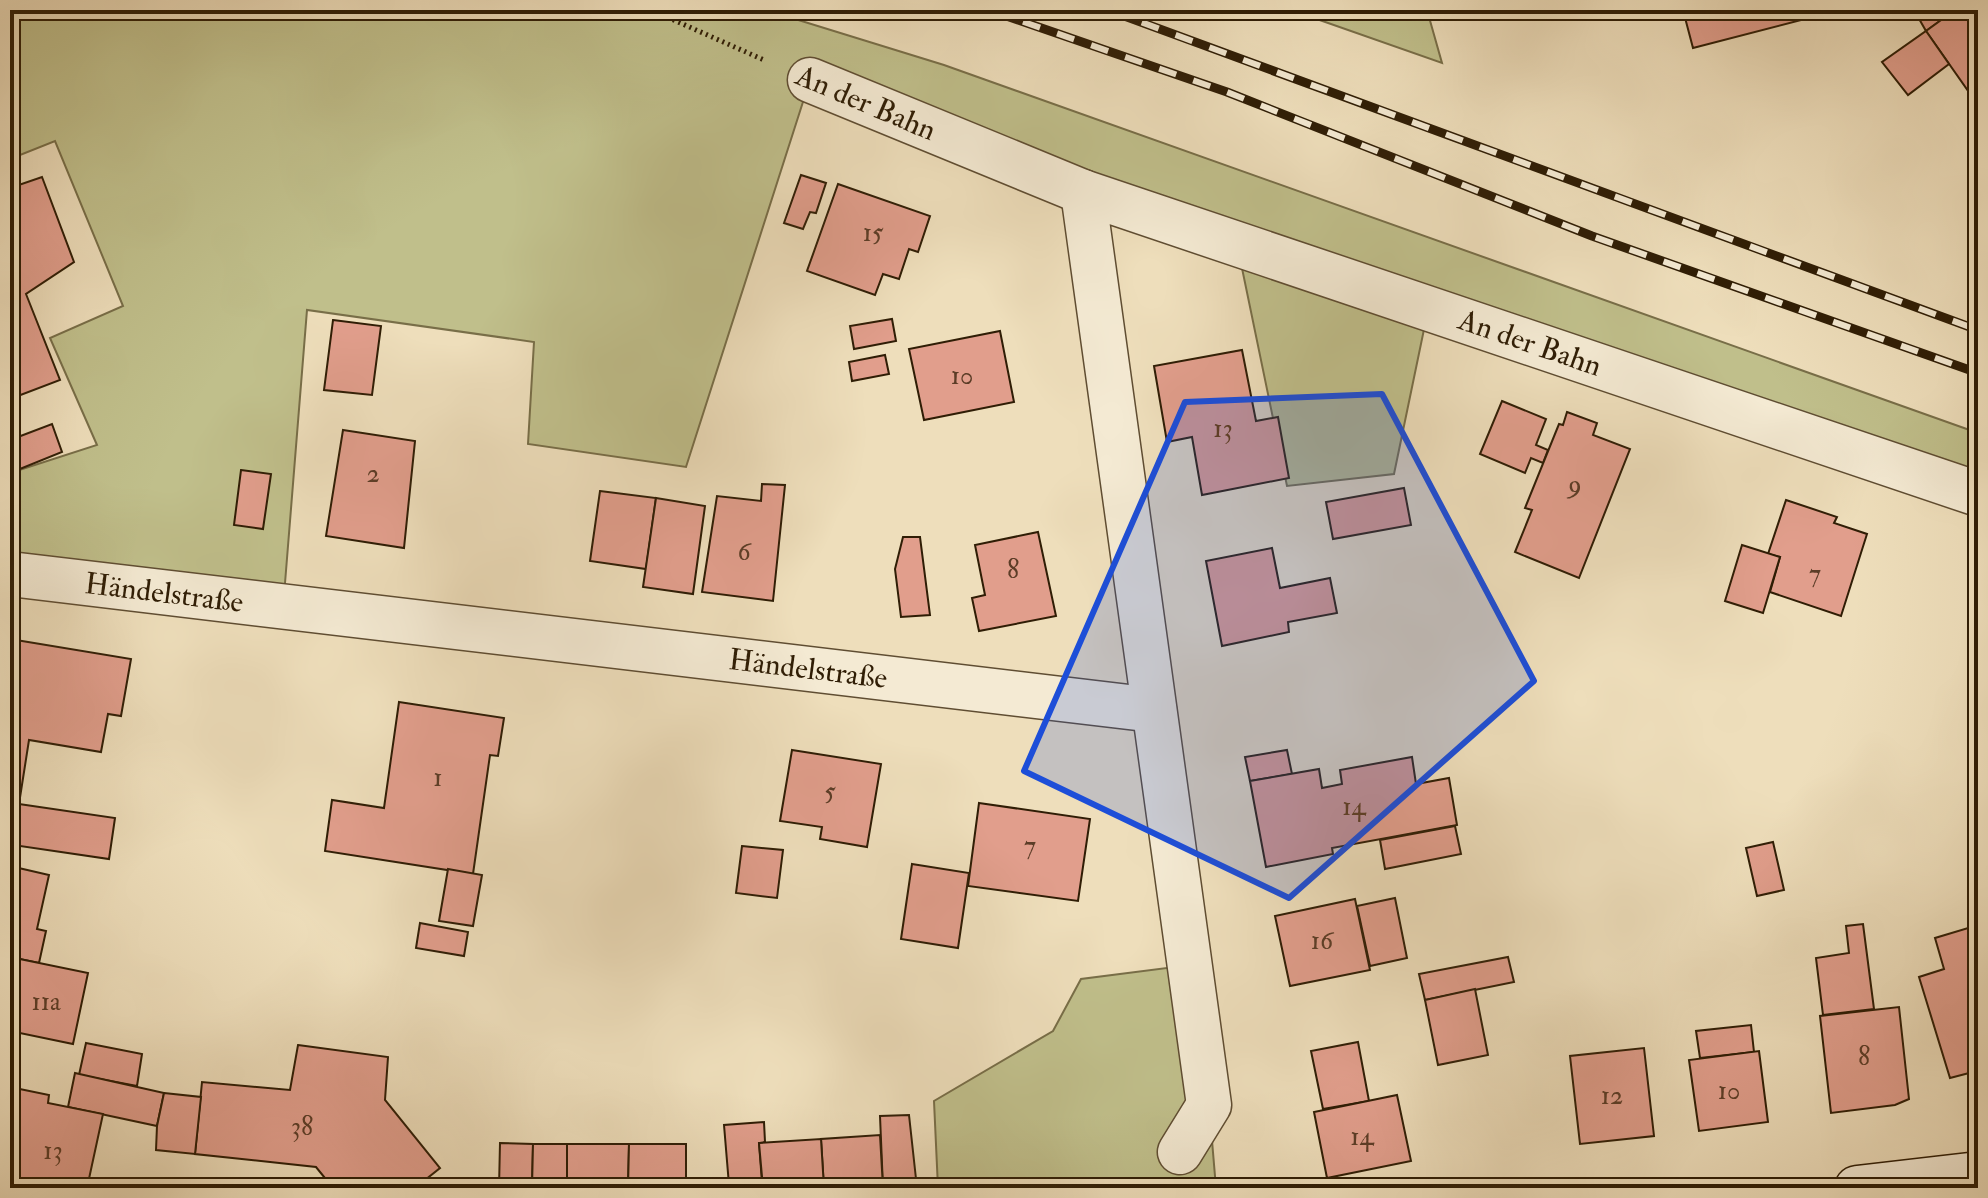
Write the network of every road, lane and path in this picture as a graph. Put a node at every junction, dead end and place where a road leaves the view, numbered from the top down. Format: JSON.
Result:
{"nodes":[{"id":1,"x":651,"y":10,"type":"edge"},
{"id":2,"x":810,"y":80,"type":"joint"},
{"id":3,"x":1083,"y":192,"type":"junction"},
{"id":4,"x":1978,"y":494,"type":"edge"},
{"id":5,"x":10,"y":574,"type":"edge"},
{"id":6,"x":1154,"y":710,"type":"junction"},
{"id":7,"x":1180,"y":1152,"type":"dead end"},
{"id":8,"x":1978,"y":1174,"type":"edge"},
{"id":9,"x":1857,"y":1188,"type":"edge"}],
"edges":[{"from":1,"to":2,"type":"path","name":"An der Bahn"},
{"from":2,"to":3,"type":"street","name":"An der Bahn"},
{"from":3,"to":4,"type":"street","name":"An der Bahn"},
{"from":3,"to":6,"type":"street"},
{"from":5,"to":6,"type":"street","name":"Händelstraße"},
{"from":6,"to":7,"type":"street"},
{"from":8,"to":9,"type":"street"}]}
